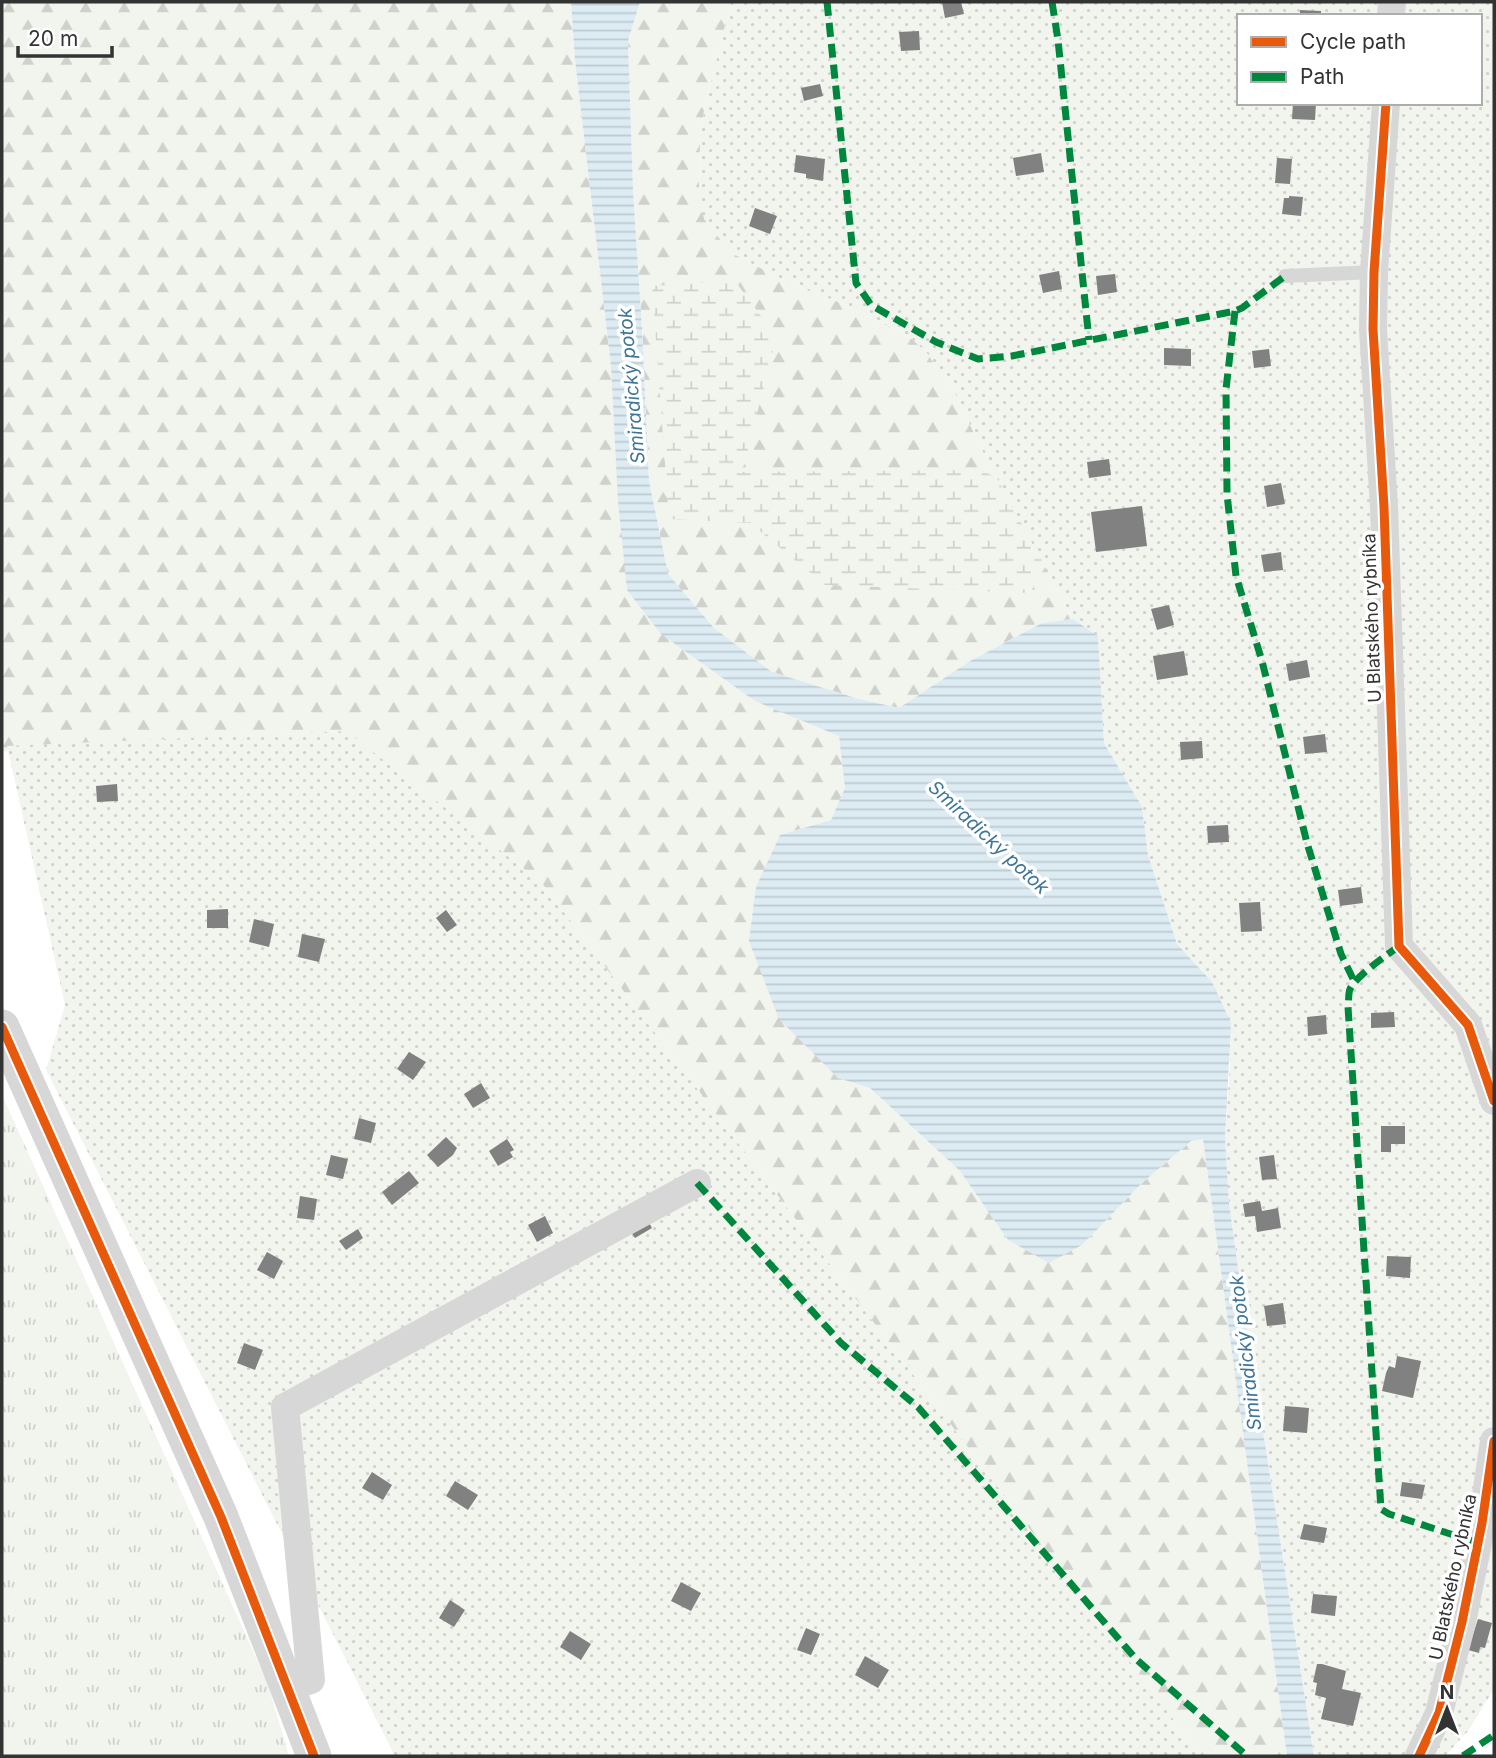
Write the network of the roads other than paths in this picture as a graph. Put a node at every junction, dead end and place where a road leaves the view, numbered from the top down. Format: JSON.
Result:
{"nodes":[{"id":1,"x":1386,"y":105,"type":"edge"},
{"id":2,"x":1374,"y":272,"type":"junction"},
{"id":3,"x":1285,"y":276,"type":"dead end"},
{"id":4,"x":2,"y":1027,"type":"edge"},
{"id":5,"x":1494,"y":1101,"type":"edge"},
{"id":6,"x":697,"y":1183,"type":"dead end"},
{"id":7,"x":1494,"y":1441,"type":"edge"},
{"id":8,"x":287,"y":1688,"type":"junction"},
{"id":9,"x":314,"y":1756,"type":"edge"},
{"id":10,"x":1419,"y":1756,"type":"edge"}],
"edges":[{"from":1,"to":2,"type":"street","name":"U Blatského rybníka"},
{"from":2,"to":3,"type":"lane"},
{"from":2,"to":5,"type":"street","name":"U Blatského rybníka"},
{"from":4,"to":8,"type":"street"},
{"from":6,"to":8,"type":"street"},
{"from":7,"to":10,"type":"street","name":"U Blatského rybníka"},
{"from":8,"to":9,"type":"street"}]}
